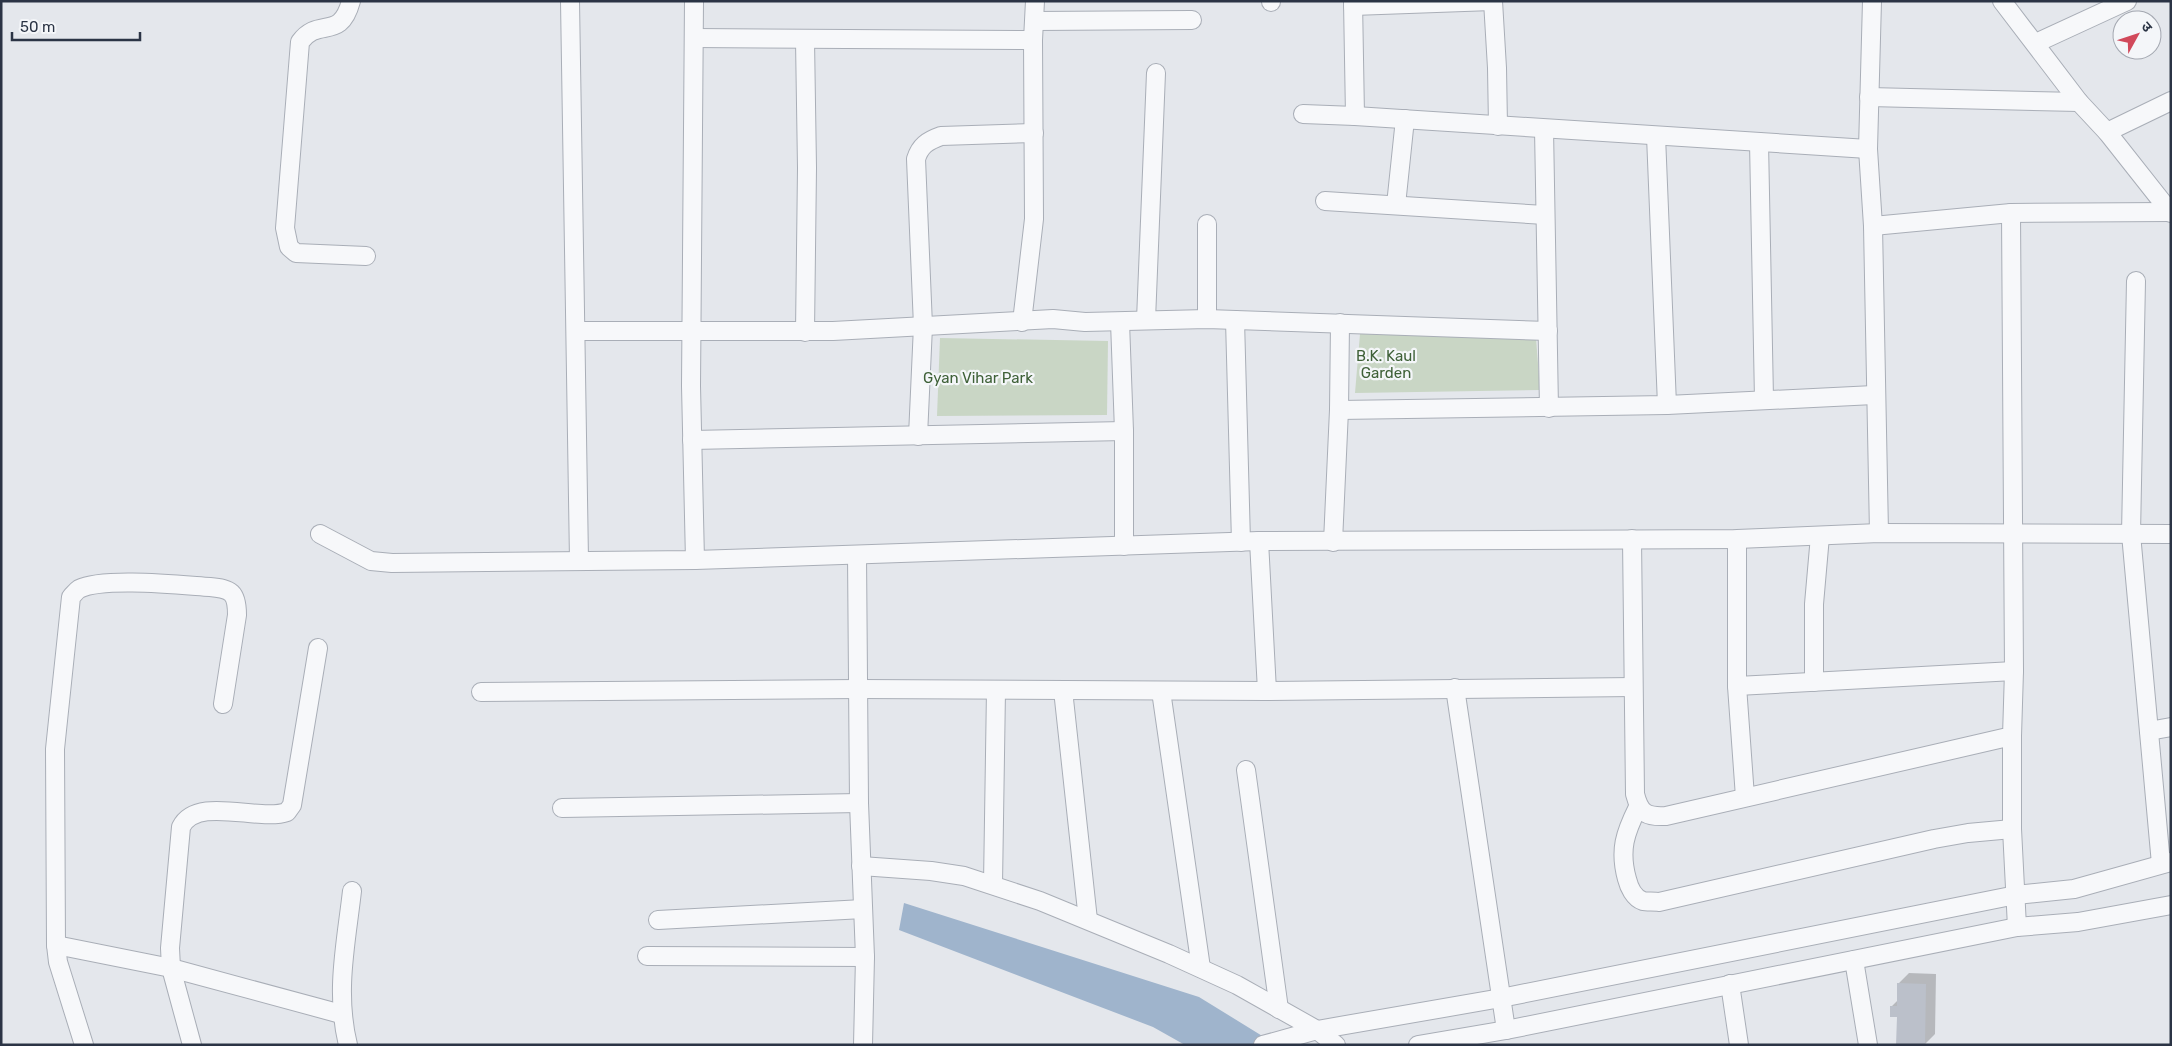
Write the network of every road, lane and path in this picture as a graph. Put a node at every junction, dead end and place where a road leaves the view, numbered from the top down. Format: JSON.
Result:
{"nodes":[{"id":1,"x":351,"y":1,"type":"edge"},
{"id":2,"x":570,"y":1,"type":"edge"},
{"id":3,"x":694,"y":1,"type":"edge"},
{"id":4,"x":1035,"y":1,"type":"edge"},
{"id":5,"x":1492,"y":1,"type":"edge"},
{"id":6,"x":1872,"y":1,"type":"edge"},
{"id":7,"x":2002,"y":1,"type":"edge"},
{"id":8,"x":2127,"y":1,"type":"edge"},
{"id":9,"x":1353,"y":4,"type":"edge"},
{"id":10,"x":1035,"y":20,"type":"junction"},
{"id":11,"x":1192,"y":20,"type":"dead end"},
{"id":12,"x":694,"y":38,"type":"junction"},
{"id":13,"x":805,"y":40,"type":"junction"},
{"id":14,"x":1033,"y":40,"type":"junction"},
{"id":15,"x":2036,"y":43,"type":"junction"},
{"id":16,"x":1156,"y":73,"type":"dead end"},
{"id":17,"x":1869,"y":97,"type":"junction"},
{"id":18,"x":2171,"y":101,"type":"edge"},
{"id":19,"x":2079,"y":102,"type":"junction"},
{"id":20,"x":1303,"y":114,"type":"dead end"},
{"id":21,"x":1355,"y":116,"type":"junction"},
{"id":22,"x":1405,"y":119,"type":"junction"},
{"id":23,"x":1498,"y":126,"type":"junction"},
{"id":24,"x":1544,"y":129,"type":"junction"},
{"id":25,"x":2107,"y":132,"type":"junction"},
{"id":26,"x":1034,"y":133,"type":"junction"},
{"id":27,"x":1656,"y":136,"type":"junction"},
{"id":28,"x":1759,"y":142,"type":"junction"},
{"id":29,"x":1868,"y":149,"type":"junction"},
{"id":30,"x":1325,"y":202,"type":"dead end"},
{"id":31,"x":1396,"y":206,"type":"junction"},
{"id":32,"x":2170,"y":212,"type":"edge"},
{"id":33,"x":2011,"y":213,"type":"junction"},
{"id":34,"x":1545,"y":215,"type":"junction"},
{"id":35,"x":1208,"y":224,"type":"dead end"},
{"id":36,"x":1872,"y":226,"type":"junction"},
{"id":37,"x":366,"y":256,"type":"dead end"},
{"id":38,"x":2136,"y":281,"type":"dead end"},
{"id":39,"x":1207,"y":319,"type":"junction"},
{"id":40,"x":1146,"y":320,"type":"junction"},
{"id":41,"x":1235,"y":320,"type":"junction"},
{"id":42,"x":1022,"y":322,"type":"junction"},
{"id":43,"x":1120,"y":322,"type":"junction"},
{"id":44,"x":1340,"y":323,"type":"junction"},
{"id":45,"x":923,"y":326,"type":"junction"},
{"id":46,"x":576,"y":331,"type":"junction"},
{"id":47,"x":1548,"y":331,"type":"junction"},
{"id":48,"x":692,"y":332,"type":"junction"},
{"id":49,"x":805,"y":332,"type":"junction"},
{"id":50,"x":1874,"y":395,"type":"junction"},
{"id":51,"x":1764,"y":399,"type":"junction"},
{"id":52,"x":1667,"y":405,"type":"junction"},
{"id":53,"x":1549,"y":408,"type":"junction"},
{"id":54,"x":1339,"y":410,"type":"junction"},
{"id":55,"x":1124,"y":431,"type":"junction"},
{"id":56,"x":918,"y":436,"type":"junction"},
{"id":57,"x":692,"y":440,"type":"junction"},
{"id":58,"x":1878,"y":533,"type":"junction"},
{"id":59,"x":320,"y":534,"type":"dead end"},
{"id":60,"x":2012,"y":534,"type":"junction"},
{"id":61,"x":2131,"y":534,"type":"junction"},
{"id":62,"x":2171,"y":534,"type":"edge"},
{"id":63,"x":1820,"y":536,"type":"junction"},
{"id":64,"x":1632,"y":539,"type":"junction"},
{"id":65,"x":1737,"y":539,"type":"junction"},
{"id":66,"x":1259,"y":541,"type":"junction"},
{"id":67,"x":1241,"y":542,"type":"junction"},
{"id":68,"x":1333,"y":542,"type":"junction"},
{"id":69,"x":1124,"y":546,"type":"junction"},
{"id":70,"x":857,"y":555,"type":"junction"},
{"id":71,"x":579,"y":560,"type":"junction"},
{"id":72,"x":695,"y":560,"type":"junction"},
{"id":73,"x":318,"y":648,"type":"dead end"},
{"id":74,"x":2014,"y":671,"type":"junction"},
{"id":75,"x":1814,"y":682,"type":"junction"},
{"id":76,"x":1737,"y":686,"type":"junction"},
{"id":77,"x":1633,"y":687,"type":"junction"},
{"id":78,"x":1455,"y":688,"type":"junction"},
{"id":79,"x":859,"y":689,"type":"junction"},
{"id":80,"x":996,"y":690,"type":"junction"},
{"id":81,"x":1063,"y":690,"type":"junction"},
{"id":82,"x":1160,"y":691,"type":"junction"},
{"id":83,"x":1267,"y":691,"type":"junction"},
{"id":84,"x":481,"y":692,"type":"dead end"},
{"id":85,"x":223,"y":704,"type":"dead end"},
{"id":86,"x":2171,"y":727,"type":"edge"},
{"id":87,"x":2149,"y":731,"type":"junction"},
{"id":88,"x":2012,"y":736,"type":"junction"},
{"id":89,"x":1246,"y":770,"type":"dead end"},
{"id":90,"x":1745,"y":797,"type":"junction"},
{"id":91,"x":859,"y":802,"type":"junction"},
{"id":92,"x":1638,"y":807,"type":"junction"},
{"id":93,"x":562,"y":808,"type":"dead end"},
{"id":94,"x":2012,"y":829,"type":"junction"},
{"id":95,"x":2166,"y":863,"type":"edge"},
{"id":96,"x":861,"y":866,"type":"junction"},
{"id":97,"x":993,"y":884,"type":"junction"},
{"id":98,"x":352,"y":891,"type":"dead end"},
{"id":99,"x":2016,"y":895,"type":"junction"},
{"id":100,"x":2171,"y":904,"type":"edge"},
{"id":101,"x":863,"y":912,"type":"junction"},
{"id":102,"x":658,"y":920,"type":"dead end"},
{"id":103,"x":1088,"y":920,"type":"junction"},
{"id":104,"x":2017,"y":927,"type":"junction"},
{"id":105,"x":56,"y":945,"type":"junction"},
{"id":106,"x":864,"y":951,"type":"junction"},
{"id":107,"x":647,"y":956,"type":"dead end"},
{"id":108,"x":1854,"y":960,"type":"junction"},
{"id":109,"x":171,"y":968,"type":"junction"},
{"id":110,"x":1201,"y":968,"type":"junction"},
{"id":111,"x":1730,"y":984,"type":"junction"},
{"id":112,"x":1501,"y":998,"type":"junction"},
{"id":113,"x":1279,"y":1009,"type":"junction"},
{"id":114,"x":341,"y":1014,"type":"junction"},
{"id":115,"x":1317,"y":1030,"type":"junction"},
{"id":116,"x":1506,"y":1030,"type":"junction"},
{"id":117,"x":84,"y":1045,"type":"edge"},
{"id":118,"x":192,"y":1045,"type":"edge"},
{"id":119,"x":348,"y":1045,"type":"edge"},
{"id":120,"x":863,"y":1045,"type":"edge"},
{"id":121,"x":1263,"y":1045,"type":"edge"},
{"id":122,"x":1336,"y":1045,"type":"edge"},
{"id":123,"x":1418,"y":1045,"type":"edge"},
{"id":124,"x":1739,"y":1045,"type":"edge"},
{"id":125,"x":1868,"y":1045,"type":"edge"}],
"edges":[{"from":1,"to":37,"type":"street"},
{"from":2,"to":46,"type":"street"},
{"from":3,"to":12,"type":"street"},
{"from":4,"to":10,"type":"street"},
{"from":5,"to":9,"type":"street"},
{"from":5,"to":23,"type":"street"},
{"from":6,"to":17,"type":"street"},
{"from":7,"to":15,"type":"street"},
{"from":8,"to":15,"type":"street"},
{"from":9,"to":21,"type":"street"},
{"from":10,"to":11,"type":"street"},
{"from":10,"to":14,"type":"street"},
{"from":12,"to":13,"type":"street"},
{"from":12,"to":48,"type":"street"},
{"from":13,"to":14,"type":"street"},
{"from":13,"to":49,"type":"street"},
{"from":14,"to":26,"type":"street"},
{"from":15,"to":19,"type":"street"},
{"from":16,"to":40,"type":"street"},
{"from":17,"to":19,"type":"street"},
{"from":17,"to":29,"type":"street"},
{"from":18,"to":25,"type":"street"},
{"from":19,"to":25,"type":"street"},
{"from":20,"to":21,"type":"street"},
{"from":21,"to":22,"type":"street"},
{"from":22,"to":23,"type":"street"},
{"from":22,"to":31,"type":"street"},
{"from":23,"to":24,"type":"street"},
{"from":24,"to":27,"type":"street"},
{"from":24,"to":34,"type":"street"},
{"from":25,"to":32,"type":"street"},
{"from":26,"to":42,"type":"street"},
{"from":26,"to":45,"type":"street"},
{"from":27,"to":28,"type":"street"},
{"from":27,"to":52,"type":"street"},
{"from":28,"to":29,"type":"street"},
{"from":28,"to":51,"type":"street"},
{"from":29,"to":36,"type":"street"},
{"from":30,"to":31,"type":"street"},
{"from":31,"to":34,"type":"street"},
{"from":32,"to":33,"type":"street"},
{"from":33,"to":36,"type":"street"},
{"from":33,"to":60,"type":"street"},
{"from":34,"to":47,"type":"street"},
{"from":35,"to":39,"type":"street"},
{"from":36,"to":50,"type":"street"},
{"from":38,"to":61,"type":"street"},
{"from":39,"to":40,"type":"street"},
{"from":39,"to":41,"type":"street"},
{"from":40,"to":43,"type":"street"},
{"from":41,"to":44,"type":"street"},
{"from":41,"to":67,"type":"street"},
{"from":42,"to":43,"type":"street"},
{"from":42,"to":45,"type":"street"},
{"from":43,"to":55,"type":"street"},
{"from":44,"to":47,"type":"street"},
{"from":44,"to":54,"type":"street"},
{"from":45,"to":49,"type":"street"},
{"from":45,"to":56,"type":"street"},
{"from":46,"to":48,"type":"street"},
{"from":46,"to":71,"type":"street"},
{"from":47,"to":53,"type":"street"},
{"from":48,"to":49,"type":"street"},
{"from":48,"to":57,"type":"street"},
{"from":50,"to":51,"type":"street"},
{"from":50,"to":58,"type":"street"},
{"from":51,"to":52,"type":"street"},
{"from":52,"to":53,"type":"street"},
{"from":53,"to":54,"type":"street"},
{"from":54,"to":68,"type":"street"},
{"from":55,"to":56,"type":"street"},
{"from":55,"to":69,"type":"street"},
{"from":56,"to":57,"type":"street"},
{"from":57,"to":72,"type":"street"},
{"from":58,"to":60,"type":"street"},
{"from":58,"to":63,"type":"street"},
{"from":59,"to":71,"type":"street"},
{"from":60,"to":61,"type":"street"},
{"from":60,"to":74,"type":"street"},
{"from":61,"to":62,"type":"street"},
{"from":61,"to":87,"type":"street"},
{"from":63,"to":65,"type":"street"},
{"from":63,"to":75,"type":"street"},
{"from":64,"to":65,"type":"street"},
{"from":64,"to":68,"type":"street"},
{"from":64,"to":77,"type":"street"},
{"from":65,"to":76,"type":"street"},
{"from":66,"to":67,"type":"street"},
{"from":66,"to":68,"type":"street"},
{"from":66,"to":83,"type":"street"},
{"from":67,"to":69,"type":"street"},
{"from":69,"to":70,"type":"street"},
{"from":70,"to":72,"type":"street"},
{"from":70,"to":79,"type":"street"},
{"from":71,"to":72,"type":"street"},
{"from":73,"to":109,"type":"street"},
{"from":74,"to":75,"type":"street"},
{"from":74,"to":88,"type":"street"},
{"from":75,"to":76,"type":"street"},
{"from":76,"to":90,"type":"street"},
{"from":77,"to":78,"type":"street"},
{"from":77,"to":92,"type":"street"},
{"from":78,"to":83,"type":"street"},
{"from":78,"to":112,"type":"street"},
{"from":79,"to":80,"type":"street"},
{"from":79,"to":84,"type":"street"},
{"from":79,"to":91,"type":"street"},
{"from":80,"to":81,"type":"street"},
{"from":80,"to":97,"type":"street"},
{"from":81,"to":82,"type":"street"},
{"from":81,"to":103,"type":"street"},
{"from":82,"to":83,"type":"street"},
{"from":82,"to":110,"type":"street"},
{"from":85,"to":105,"type":"street"},
{"from":86,"to":87,"type":"street"},
{"from":87,"to":95,"type":"street"},
{"from":88,"to":90,"type":"street"},
{"from":88,"to":94,"type":"street"},
{"from":89,"to":113,"type":"street"},
{"from":90,"to":92,"type":"street"},
{"from":91,"to":93,"type":"street"},
{"from":91,"to":96,"type":"street"},
{"from":92,"to":94,"type":"street"},
{"from":94,"to":99,"type":"street"},
{"from":95,"to":99,"type":"street"},
{"from":96,"to":97,"type":"street"},
{"from":96,"to":101,"type":"street"},
{"from":97,"to":103,"type":"street"},
{"from":98,"to":114,"type":"street"},
{"from":99,"to":104,"type":"street"},
{"from":99,"to":112,"type":"street"},
{"from":100,"to":104,"type":"street"},
{"from":101,"to":102,"type":"street"},
{"from":101,"to":106,"type":"street"},
{"from":103,"to":110,"type":"street"},
{"from":104,"to":108,"type":"street"},
{"from":105,"to":109,"type":"street"},
{"from":105,"to":117,"type":"street"},
{"from":106,"to":107,"type":"street"},
{"from":106,"to":120,"type":"street"},
{"from":108,"to":111,"type":"street"},
{"from":108,"to":125,"type":"street"},
{"from":109,"to":114,"type":"street"},
{"from":109,"to":118,"type":"street"},
{"from":110,"to":113,"type":"street"},
{"from":111,"to":116,"type":"street"},
{"from":111,"to":124,"type":"street"},
{"from":112,"to":115,"type":"street"},
{"from":112,"to":116,"type":"street"},
{"from":113,"to":115,"type":"street"},
{"from":114,"to":119,"type":"street"},
{"from":115,"to":121,"type":"street"},
{"from":115,"to":122,"type":"street"},
{"from":116,"to":123,"type":"street"}]}
